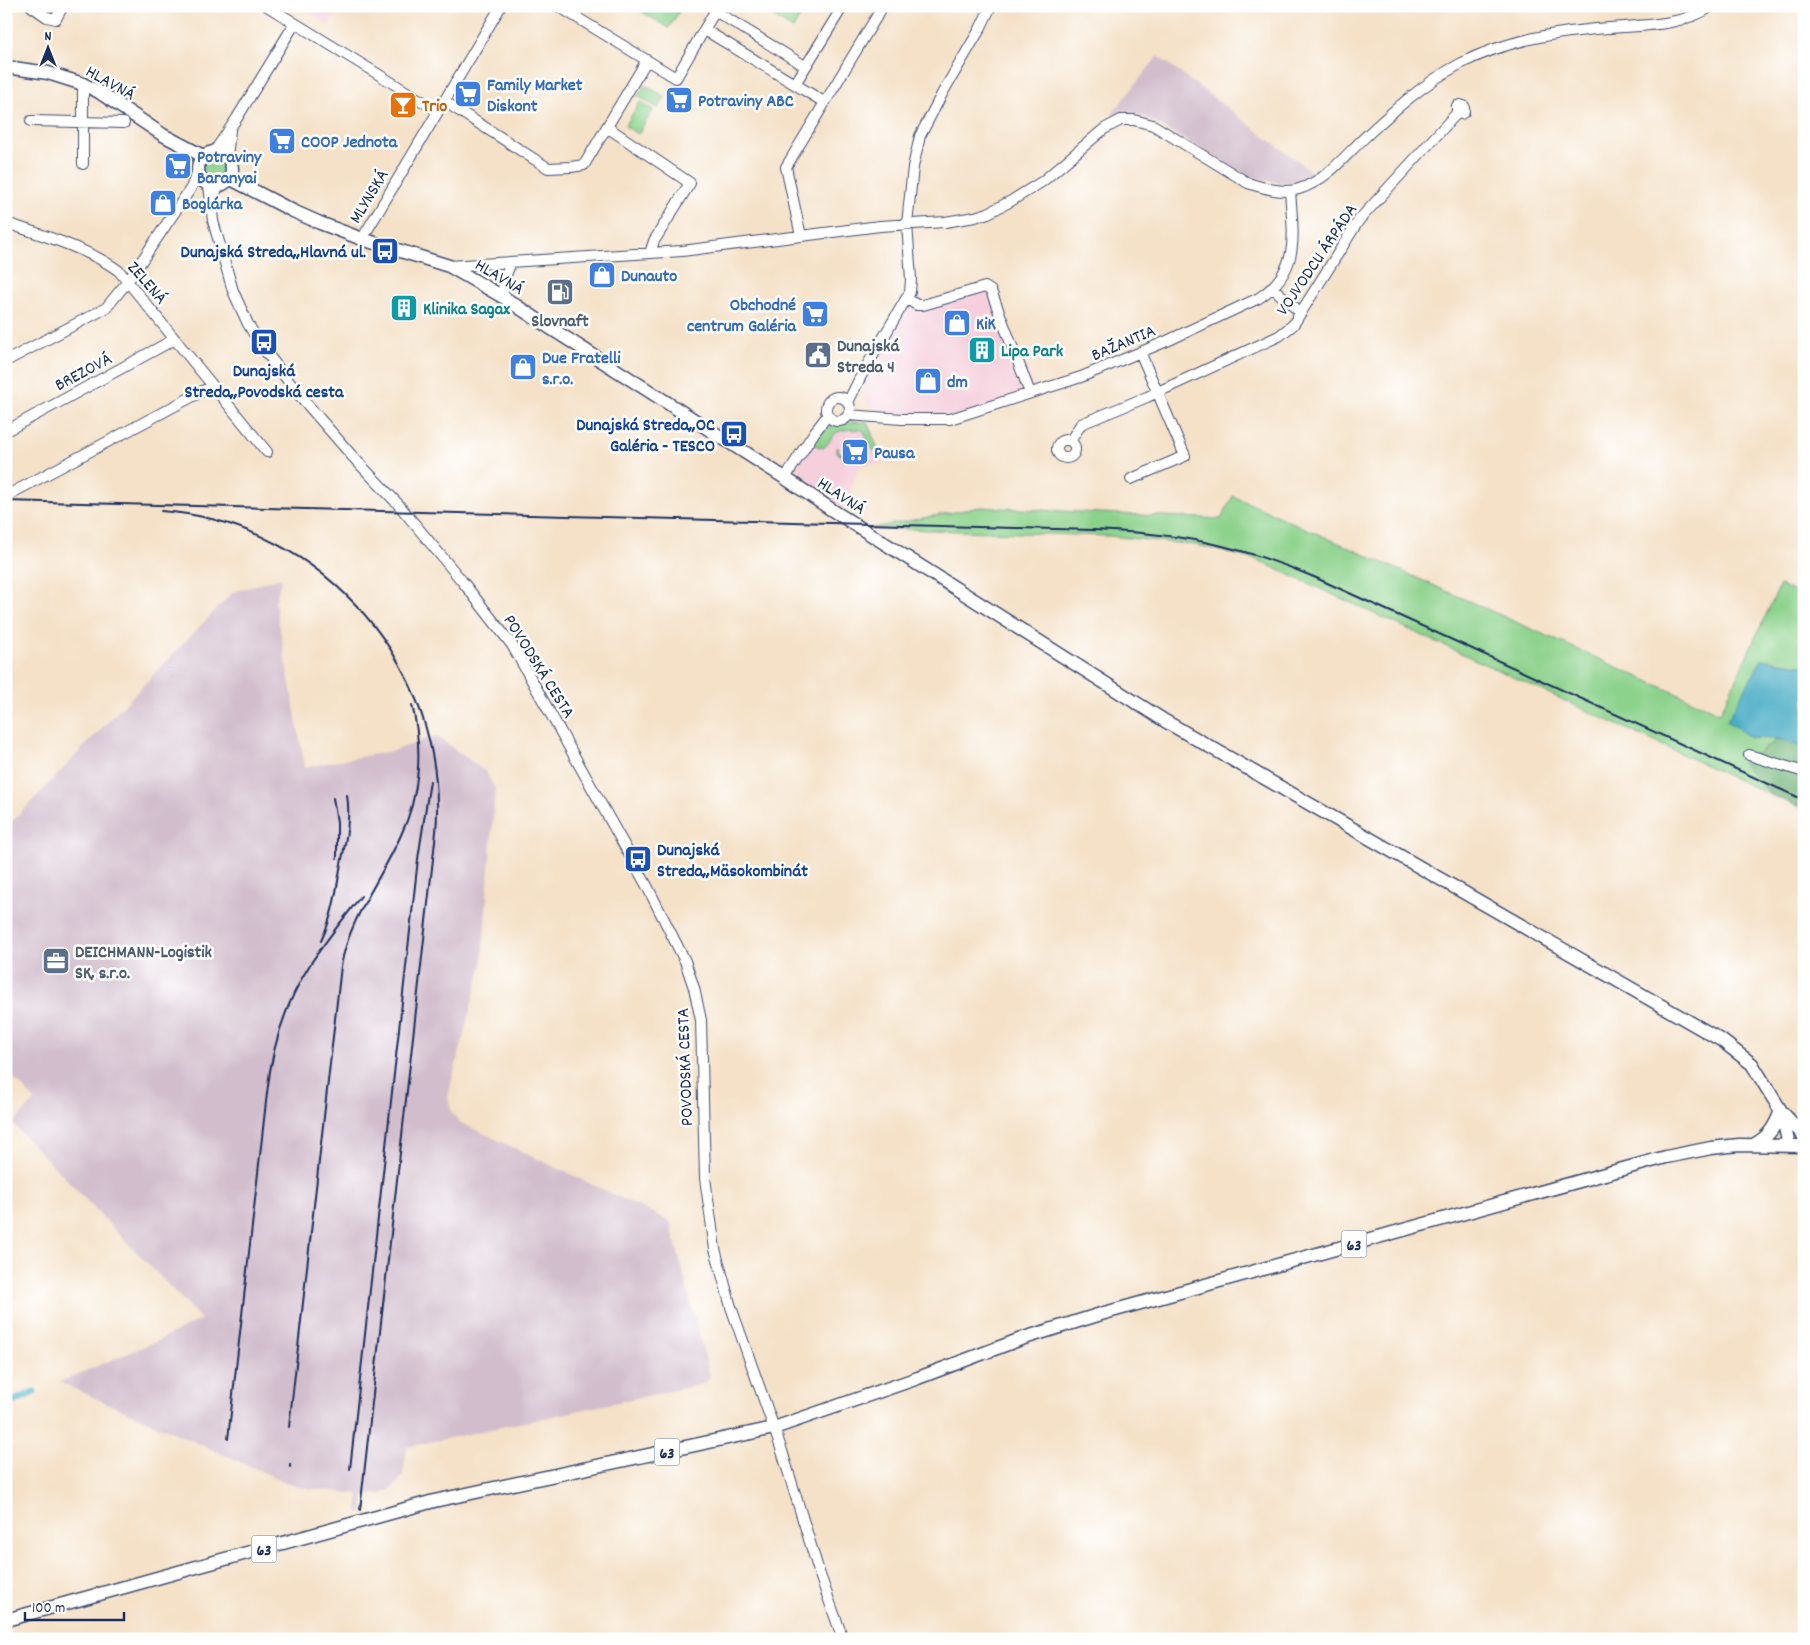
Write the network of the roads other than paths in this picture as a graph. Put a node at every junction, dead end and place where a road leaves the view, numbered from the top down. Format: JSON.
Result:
{"nodes":[{"id":1,"x":31,"y":6,"type":"edge"},
{"id":2,"x":63,"y":6,"type":"edge"},
{"id":3,"x":266,"y":6,"type":"edge"},
{"id":4,"x":501,"y":6,"type":"edge"},
{"id":5,"x":558,"y":6,"type":"edge"},
{"id":6,"x":843,"y":6,"type":"edge"},
{"id":7,"x":882,"y":6,"type":"edge"},
{"id":8,"x":991,"y":6,"type":"edge"},
{"id":9,"x":1712,"y":6,"type":"edge"},
{"id":10,"x":717,"y":9,"type":"edge"},
{"id":11,"x":295,"y":23,"type":"junction"},
{"id":12,"x":704,"y":30,"type":"junction"},
{"id":13,"x":648,"y":60,"type":"junction"},
{"id":14,"x":805,"y":66,"type":"junction"},
{"id":15,"x":6,"y":67,"type":"edge"},
{"id":16,"x":83,"y":84,"type":"junction"},
{"id":17,"x":798,"y":86,"type":"junction"},
{"id":18,"x":444,"y":101,"type":"junction"},
{"id":19,"x":824,"y":102,"type":"junction"},
{"id":20,"x":438,"y":111,"type":"junction"},
{"id":21,"x":1457,"y":112,"type":"dead end"},
{"id":22,"x":31,"y":122,"type":"dead end"},
{"id":23,"x":82,"y":122,"type":"junction"},
{"id":24,"x":124,"y":123,"type":"dead end"},
{"id":25,"x":607,"y":127,"type":"junction"},
{"id":26,"x":230,"y":129,"type":"junction"},
{"id":27,"x":227,"y":157,"type":"junction"},
{"id":28,"x":203,"y":161,"type":"junction"},
{"id":29,"x":83,"y":164,"type":"dead end"},
{"id":30,"x":211,"y":183,"type":"junction"},
{"id":31,"x":1290,"y":191,"type":"junction"},
{"id":32,"x":907,"y":224,"type":"junction"},
{"id":33,"x":8,"y":226,"type":"edge"},
{"id":34,"x":801,"y":236,"type":"junction"},
{"id":35,"x":362,"y":239,"type":"junction"},
{"id":36,"x":650,"y":253,"type":"junction"},
{"id":37,"x":511,"y":262,"type":"junction"},
{"id":38,"x":449,"y":266,"type":"junction"},
{"id":39,"x":128,"y":281,"type":"junction"},
{"id":40,"x":1273,"y":288,"type":"junction"},
{"id":41,"x":504,"y":297,"type":"junction"},
{"id":42,"x":907,"y":299,"type":"junction"},
{"id":43,"x":1301,"y":313,"type":"junction"},
{"id":44,"x":175,"y":340,"type":"junction"},
{"id":45,"x":1140,"y":352,"type":"junction"},
{"id":46,"x":6,"y":361,"type":"edge"},
{"id":47,"x":212,"y":386,"type":"junction"},
{"id":48,"x":1030,"y":393,"type":"junction"},
{"id":49,"x":1156,"y":393,"type":"junction"},
{"id":50,"x":848,"y":402,"type":"junction"},
{"id":51,"x":828,"y":414,"type":"junction"},
{"id":52,"x":848,"y":415,"type":"junction"},
{"id":53,"x":6,"y":430,"type":"edge"},
{"id":54,"x":1071,"y":440,"type":"dead end"},
{"id":55,"x":267,"y":452,"type":"dead end"},
{"id":56,"x":785,"y":478,"type":"junction"},
{"id":57,"x":1131,"y":479,"type":"dead end"},
{"id":58,"x":8,"y":495,"type":"dead end"},
{"id":59,"x":1749,"y":755,"type":"dead end"},
{"id":60,"x":1804,"y":772,"type":"edge"},
{"id":61,"x":1781,"y":1111,"type":"junction"},
{"id":62,"x":1804,"y":1136,"type":"edge"},
{"id":63,"x":1755,"y":1144,"type":"junction"},
{"id":64,"x":1789,"y":1145,"type":"junction"},
{"id":65,"x":1804,"y":1146,"type":"edge"},
{"id":66,"x":774,"y":1428,"type":"junction"},
{"id":67,"x":6,"y":1620,"type":"edge"},
{"id":68,"x":843,"y":1639,"type":"edge"}],
"edges":[{"from":1,"to":2,"type":"street"},
{"from":3,"to":11,"type":"street"},
{"from":4,"to":18,"type":"street","name":"MLYNSKÁ"},
{"from":5,"to":13,"type":"street"},
{"from":6,"to":14,"type":"street"},
{"from":7,"to":19,"type":"street"},
{"from":8,"to":32,"type":"street"},
{"from":9,"to":31,"type":"street"},
{"from":10,"to":12,"type":"street"},
{"from":10,"to":14,"type":"street"},
{"from":11,"to":20,"type":"street"},
{"from":11,"to":26,"type":"street"},
{"from":12,"to":13,"type":"street"},
{"from":12,"to":17,"type":"street"},
{"from":13,"to":25,"type":"street"},
{"from":14,"to":17,"type":"street"},
{"from":15,"to":16,"type":"main road","name":"HLAVNÁ"},
{"from":16,"to":23,"type":"street"},
{"from":16,"to":28,"type":"main road","name":"HLAVNÁ"},
{"from":17,"to":19,"type":"street"},
{"from":18,"to":20,"type":"street","name":"MLYNSKÁ"},
{"from":18,"to":25,"type":"street"},
{"from":19,"to":34,"type":"street"},
{"from":20,"to":35,"type":"street","name":"MLYNSKÁ"},
{"from":21,"to":43,"type":"street","name":"VOJVODCU ÁRPÁDA"},
{"from":22,"to":23,"type":"street"},
{"from":23,"to":24,"type":"street"},
{"from":23,"to":29,"type":"street"},
{"from":25,"to":36,"type":"street"},
{"from":26,"to":27,"type":"street"},
{"from":26,"to":28,"type":"street"},
{"from":27,"to":28,"type":"main road","name":"HLAVNÁ"},
{"from":27,"to":30,"type":"main road"},
{"from":28,"to":30,"type":"main road"},
{"from":30,"to":35,"type":"main road","name":"HLAVNÁ"},
{"from":30,"to":39,"type":"street"},
{"from":30,"to":66,"type":"street","name":"POVODSKÁ CESTA"},
{"from":31,"to":32,"type":"street"},
{"from":31,"to":40,"type":"street","name":"BAŽANTIA"},
{"from":32,"to":34,"type":"street"},
{"from":32,"to":42,"type":"street"},
{"from":33,"to":39,"type":"street","name":"ZELENÁ"},
{"from":34,"to":36,"type":"street"},
{"from":35,"to":38,"type":"main road","name":"HLAVNÁ"},
{"from":36,"to":37,"type":"street"},
{"from":37,"to":38,"type":"street"},
{"from":37,"to":41,"type":"street"},
{"from":38,"to":41,"type":"main road","name":"HLAVNÁ"},
{"from":39,"to":44,"type":"street","name":"ZELENÁ"},
{"from":39,"to":46,"type":"street"},
{"from":40,"to":43,"type":"street"},
{"from":40,"to":45,"type":"street","name":"BAŽANTIA"},
{"from":41,"to":56,"type":"main road","name":"HLAVNÁ"},
{"from":42,"to":48,"type":"street"},
{"from":42,"to":50,"type":"street"},
{"from":43,"to":49,"type":"street","name":"VOJVODCU ÁRPÁDA"},
{"from":44,"to":47,"type":"street","name":"ZELENÁ"},
{"from":44,"to":53,"type":"street","name":"BREZOVÁ"},
{"from":45,"to":48,"type":"street","name":"BAŽANTIA"},
{"from":45,"to":49,"type":"street"},
{"from":47,"to":55,"type":"street","name":"ZELENÁ"},
{"from":47,"to":58,"type":"street"},
{"from":48,"to":52,"type":"street","name":"BAŽANTIA"},
{"from":49,"to":54,"type":"street","name":"VOJVODCU ÁRPÁDA"},
{"from":49,"to":57,"type":"street"},
{"from":50,"to":51,"type":"street"},
{"from":50,"to":52,"type":"street"},
{"from":51,"to":52,"type":"street"},
{"from":51,"to":56,"type":"street"},
{"from":56,"to":61,"type":"main road","name":"HLAVNÁ"},
{"from":59,"to":60,"type":"street"},
{"from":61,"to":62,"type":"main road"},
{"from":61,"to":63,"type":"main road"},
{"from":61,"to":64,"type":"main road"},
{"from":63,"to":64,"type":"main road","number":"63"},
{"from":63,"to":66,"type":"main road","number":"63"},
{"from":64,"to":65,"type":"main road","number":"63"},
{"from":66,"to":67,"type":"main road","number":"63"},
{"from":66,"to":68,"type":"street","name":"POVODSKÁ CESTA"}]}
